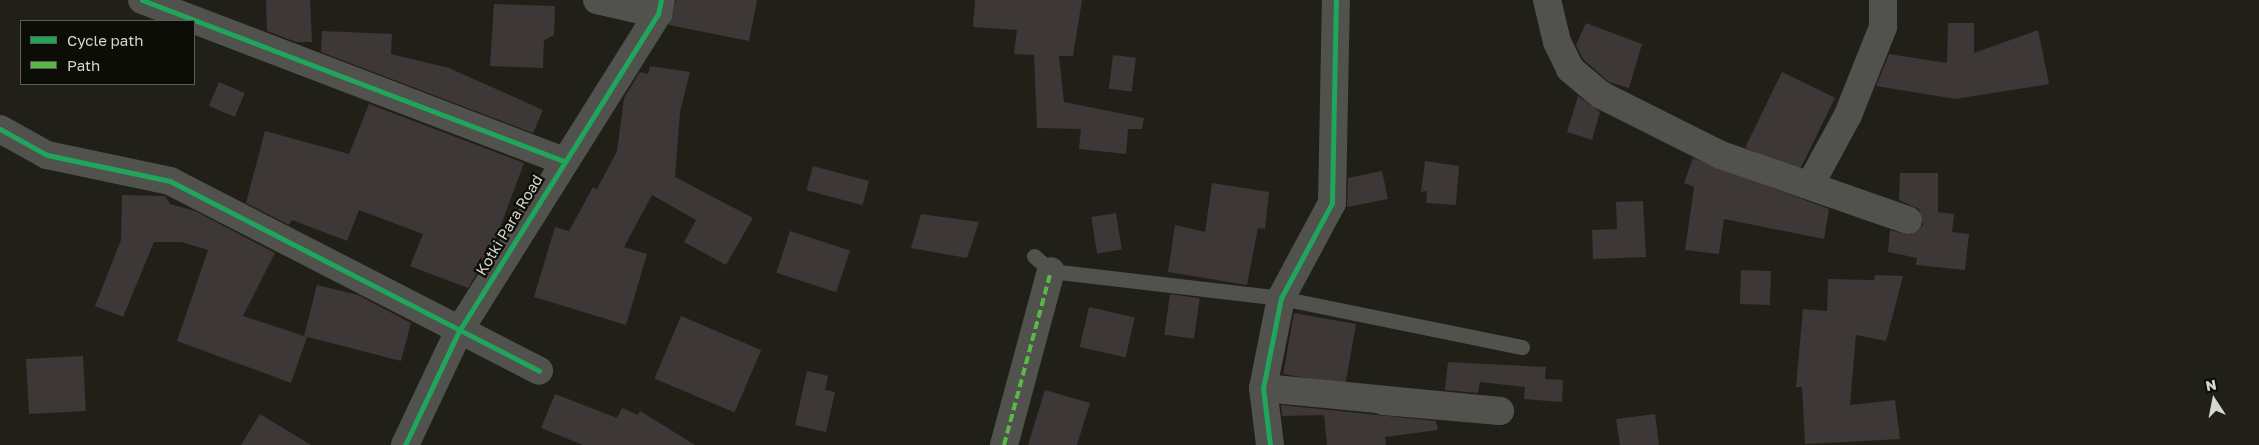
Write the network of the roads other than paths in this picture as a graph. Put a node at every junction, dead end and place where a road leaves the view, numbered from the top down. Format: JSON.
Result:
{"nodes":[{"id":1,"x":142,"y":0,"type":"edge"},
{"id":2,"x":598,"y":0,"type":"edge"},
{"id":3,"x":1336,"y":0,"type":"edge"},
{"id":4,"x":1547,"y":0,"type":"edge"},
{"id":5,"x":1883,"y":0,"type":"edge"},
{"id":6,"x":660,"y":7,"type":"edge"},
{"id":7,"x":194,"y":20,"type":"edge"},
{"id":8,"x":195,"y":20,"type":"edge"},
{"id":9,"x":0,"y":129,"type":"edge"},
{"id":10,"x":563,"y":161,"type":"junction"},
{"id":11,"x":1810,"y":185,"type":"junction"},
{"id":12,"x":1908,"y":220,"type":"dead end"},
{"id":13,"x":1042,"y":263,"type":"joint"},
{"id":14,"x":1281,"y":298,"type":"junction"},
{"id":15,"x":459,"y":331,"type":"junction"},
{"id":16,"x":1522,"y":347,"type":"dead end"},
{"id":17,"x":539,"y":371,"type":"dead end"},
{"id":18,"x":1262,"y":388,"type":"junction"},
{"id":19,"x":1384,"y":401,"type":"dead end"},
{"id":20,"x":405,"y":445,"type":"edge"},
{"id":21,"x":1004,"y":445,"type":"edge"},
{"id":22,"x":1270,"y":445,"type":"edge"}],
"edges":[{"from":1,"to":7,"type":"street"},
{"from":2,"to":6,"type":"street"},
{"from":3,"to":14,"type":"street"},
{"from":4,"to":11,"type":"street"},
{"from":5,"to":11,"type":"street"},
{"from":6,"to":10,"type":"street","name":"Kotki Para Road"},
{"from":8,"to":10,"type":"street"},
{"from":9,"to":15,"type":"street"},
{"from":10,"to":15,"type":"street","name":"Kotki Para Road"},
{"from":11,"to":12,"type":"street"},
{"from":13,"to":14,"type":"lane"},
{"from":13,"to":21,"type":"street"},
{"from":14,"to":16,"type":"lane"},
{"from":14,"to":18,"type":"street"},
{"from":15,"to":17,"type":"street"},
{"from":15,"to":20,"type":"street","name":"Kotki Para Road"},
{"from":18,"to":19,"type":"street"},
{"from":18,"to":22,"type":"street"}]}
